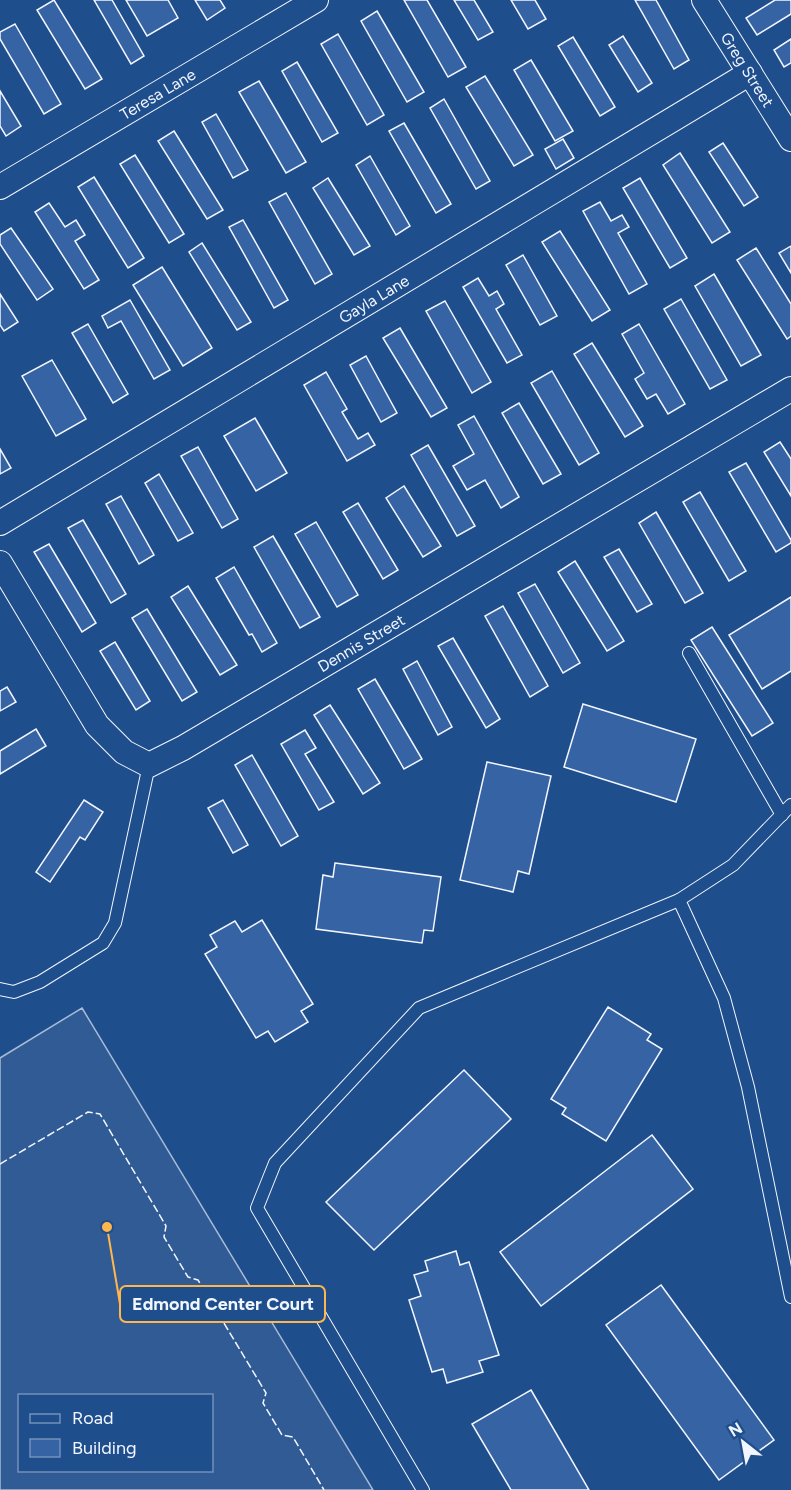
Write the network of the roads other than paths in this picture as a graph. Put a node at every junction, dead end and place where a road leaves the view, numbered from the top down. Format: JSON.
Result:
{"nodes":[{"id":1,"x":316,"y":0,"type":"edge"},
{"id":2,"x":704,"y":0,"type":"edge"},
{"id":3,"x":750,"y":73,"type":"junction"},
{"id":4,"x":791,"y":140,"type":"edge"},
{"id":5,"x":0,"y":187,"type":"edge"},
{"id":6,"x":791,"y":389,"type":"edge"},
{"id":7,"x":0,"y":523,"type":"edge"},
{"id":8,"x":0,"y":563,"type":"edge"},
{"id":9,"x":689,"y":653,"type":"dead end"},
{"id":10,"x":149,"y":765,"type":"junction"},
{"id":11,"x":791,"y":805,"type":"edge"},
{"id":12,"x":782,"y":815,"type":"junction"},
{"id":13,"x":679,"y":900,"type":"junction"},
{"id":14,"x":0,"y":989,"type":"edge"},
{"id":15,"x":791,"y":1297,"type":"edge"},
{"id":16,"x":423,"y":1490,"type":"edge"}],
"edges":[{"from":1,"to":5,"type":"street","name":"Teresa Lane"},
{"from":2,"to":3,"type":"street","name":"Greg Street"},
{"from":3,"to":4,"type":"street","name":"Greg Street"},
{"from":3,"to":7,"type":"street","name":"Gayla Lane"},
{"from":6,"to":10,"type":"street","name":"Dennis Street"},
{"from":8,"to":10,"type":"street"},
{"from":9,"to":12,"type":"lane"},
{"from":10,"to":14,"type":"lane"},
{"from":11,"to":12,"type":"lane"},
{"from":12,"to":13,"type":"lane"},
{"from":13,"to":15,"type":"lane"},
{"from":13,"to":16,"type":"lane"}]}
